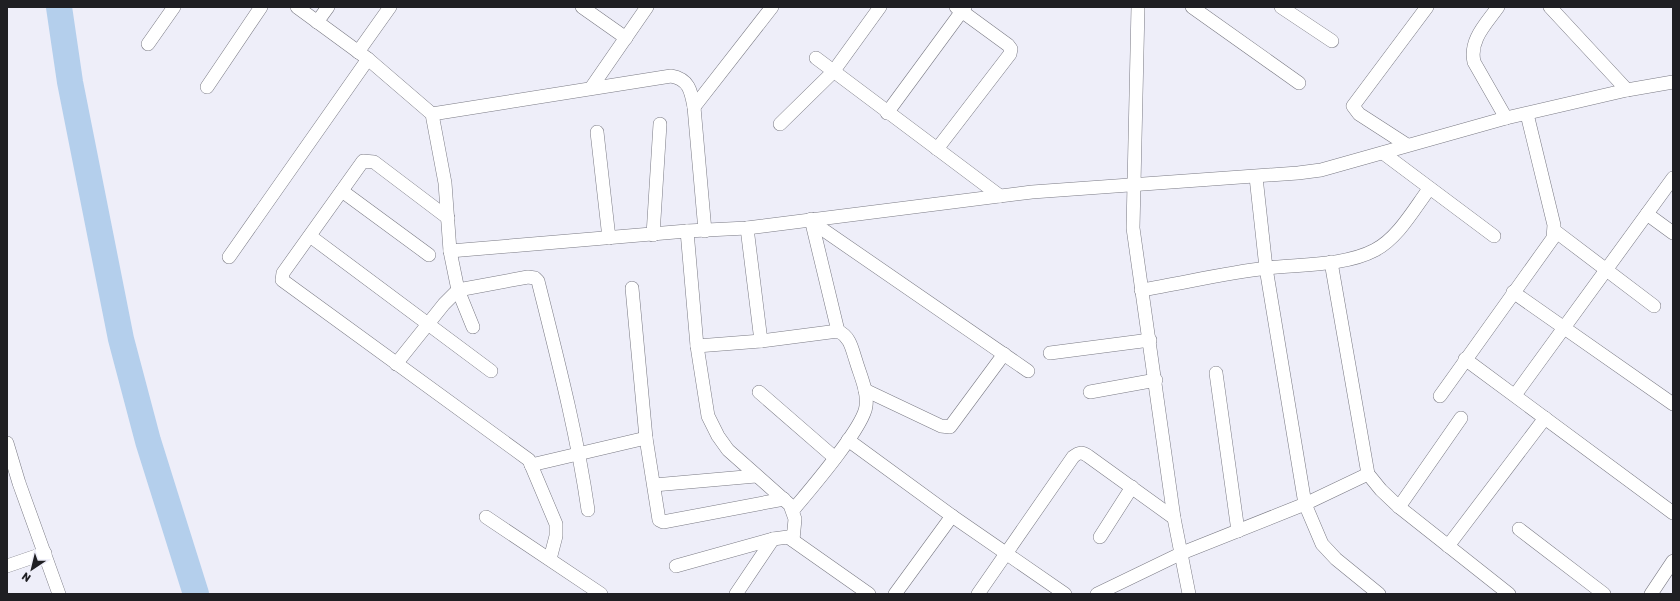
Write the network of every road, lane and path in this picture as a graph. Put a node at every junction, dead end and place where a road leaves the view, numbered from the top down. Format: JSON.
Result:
{"nodes":[{"id":1,"x":174,"y":7,"type":"edge"},
{"id":2,"x":261,"y":7,"type":"edge"},
{"id":3,"x":298,"y":7,"type":"edge"},
{"id":4,"x":328,"y":7,"type":"edge"},
{"id":5,"x":390,"y":7,"type":"edge"},
{"id":6,"x":582,"y":7,"type":"edge"},
{"id":7,"x":647,"y":7,"type":"edge"},
{"id":8,"x":772,"y":7,"type":"edge"},
{"id":9,"x":880,"y":7,"type":"edge"},
{"id":10,"x":1138,"y":7,"type":"edge"},
{"id":11,"x":1192,"y":7,"type":"edge"},
{"id":12,"x":1281,"y":7,"type":"edge"},
{"id":13,"x":1427,"y":7,"type":"edge"},
{"id":14,"x":1498,"y":7,"type":"edge"},
{"id":15,"x":1550,"y":7,"type":"edge"},
{"id":16,"x":961,"y":8,"type":"edge"},
{"id":17,"x":317,"y":22,"type":"junction"},
{"id":18,"x":626,"y":38,"type":"junction"},
{"id":19,"x":1332,"y":41,"type":"dead end"},
{"id":20,"x":148,"y":44,"type":"dead end"},
{"id":21,"x":363,"y":55,"type":"junction"},
{"id":22,"x":816,"y":58,"type":"dead end"},
{"id":23,"x":834,"y":72,"type":"junction"},
{"id":24,"x":1673,"y":82,"type":"edge"},
{"id":25,"x":1299,"y":83,"type":"dead end"},
{"id":26,"x":207,"y":88,"type":"dead end"},
{"id":27,"x":591,"y":88,"type":"junction"},
{"id":28,"x":1627,"y":90,"type":"junction"},
{"id":29,"x":694,"y":107,"type":"junction"},
{"id":30,"x":888,"y":113,"type":"junction"},
{"id":31,"x":432,"y":114,"type":"junction"},
{"id":32,"x":1527,"y":114,"type":"junction"},
{"id":33,"x":1506,"y":118,"type":"junction"},
{"id":34,"x":660,"y":124,"type":"dead end"},
{"id":35,"x":780,"y":124,"type":"dead end"},
{"id":36,"x":598,"y":132,"type":"dead end"},
{"id":37,"x":1407,"y":146,"type":"junction"},
{"id":38,"x":937,"y":149,"type":"junction"},
{"id":39,"x":1383,"y":153,"type":"junction"},
{"id":40,"x":1256,"y":177,"type":"junction"},
{"id":41,"x":1673,"y":178,"type":"edge"},
{"id":42,"x":1133,"y":185,"type":"junction"},
{"id":43,"x":1429,"y":189,"type":"junction"},
{"id":44,"x":342,"y":191,"type":"junction"},
{"id":45,"x":1000,"y":196,"type":"junction"},
{"id":46,"x":1647,"y":214,"type":"junction"},
{"id":47,"x":448,"y":218,"type":"junction"},
{"id":48,"x":812,"y":220,"type":"junction"},
{"id":49,"x":747,"y":228,"type":"junction"},
{"id":50,"x":687,"y":231,"type":"junction"},
{"id":51,"x":705,"y":231,"type":"junction"},
{"id":52,"x":1555,"y":231,"type":"junction"},
{"id":53,"x":1673,"y":233,"type":"edge"},
{"id":54,"x":653,"y":234,"type":"junction"},
{"id":55,"x":310,"y":236,"type":"junction"},
{"id":56,"x":1494,"y":236,"type":"dead end"},
{"id":57,"x":609,"y":238,"type":"junction"},
{"id":58,"x":450,"y":251,"type":"junction"},
{"id":59,"x":429,"y":255,"type":"dead end"},
{"id":60,"x":229,"y":257,"type":"dead end"},
{"id":61,"x":1332,"y":262,"type":"junction"},
{"id":62,"x":1266,"y":268,"type":"junction"},
{"id":63,"x":1606,"y":269,"type":"junction"},
{"id":64,"x":632,"y":288,"type":"dead end"},
{"id":65,"x":458,"y":290,"type":"junction"},
{"id":66,"x":1141,"y":290,"type":"junction"},
{"id":67,"x":1513,"y":292,"type":"junction"},
{"id":68,"x":1654,"y":306,"type":"dead end"},
{"id":69,"x":428,"y":325,"type":"junction"},
{"id":70,"x":472,"y":327,"type":"dead end"},
{"id":71,"x":1564,"y":328,"type":"junction"},
{"id":72,"x":838,"y":332,"type":"junction"},
{"id":73,"x":1150,"y":340,"type":"junction"},
{"id":74,"x":761,"y":341,"type":"junction"},
{"id":75,"x":697,"y":346,"type":"junction"},
{"id":76,"x":1050,"y":353,"type":"dead end"},
{"id":77,"x":1004,"y":354,"type":"junction"},
{"id":78,"x":1465,"y":359,"type":"junction"},
{"id":79,"x":396,"y":364,"type":"junction"},
{"id":80,"x":1028,"y":371,"type":"dead end"},
{"id":81,"x":491,"y":372,"type":"dead end"},
{"id":82,"x":1216,"y":373,"type":"dead end"},
{"id":83,"x":1156,"y":380,"type":"junction"},
{"id":84,"x":865,"y":390,"type":"junction"},
{"id":85,"x":759,"y":392,"type":"dead end"},
{"id":86,"x":1090,"y":392,"type":"dead end"},
{"id":87,"x":1515,"y":395,"type":"junction"},
{"id":88,"x":1440,"y":396,"type":"dead end"},
{"id":89,"x":1673,"y":404,"type":"edge"},
{"id":90,"x":1462,"y":418,"type":"dead end"},
{"id":91,"x":1545,"y":418,"type":"junction"},
{"id":92,"x":646,"y":438,"type":"junction"},
{"id":93,"x":848,"y":440,"type":"junction"},
{"id":94,"x":7,"y":443,"type":"edge"},
{"id":95,"x":580,"y":454,"type":"junction"},
{"id":96,"x":835,"y":458,"type":"junction"},
{"id":97,"x":531,"y":465,"type":"junction"},
{"id":98,"x":1368,"y":474,"type":"junction"},
{"id":99,"x":756,"y":476,"type":"junction"},
{"id":100,"x":654,"y":485,"type":"junction"},
{"id":101,"x":1132,"y":487,"type":"junction"},
{"id":102,"x":784,"y":499,"type":"junction"},
{"id":103,"x":1305,"y":504,"type":"junction"},
{"id":104,"x":1399,"y":507,"type":"junction"},
{"id":105,"x":588,"y":510,"type":"dead end"},
{"id":106,"x":793,"y":510,"type":"junction"},
{"id":107,"x":1673,"y":513,"type":"edge"},
{"id":108,"x":952,"y":516,"type":"junction"},
{"id":109,"x":486,"y":517,"type":"dead end"},
{"id":110,"x":1174,"y":518,"type":"junction"},
{"id":111,"x":1518,"y":529,"type":"dead end"},
{"id":112,"x":1238,"y":531,"type":"junction"},
{"id":113,"x":1100,"y":537,"type":"dead end"},
{"id":114,"x":773,"y":539,"type":"junction"},
{"id":115,"x":793,"y":540,"type":"junction"},
{"id":116,"x":1448,"y":546,"type":"junction"},
{"id":117,"x":1006,"y":552,"type":"junction"},
{"id":118,"x":45,"y":553,"type":"junction"},
{"id":119,"x":1182,"y":553,"type":"junction"},
{"id":120,"x":550,"y":559,"type":"junction"},
{"id":121,"x":1673,"y":561,"type":"edge"},
{"id":122,"x":7,"y":566,"type":"edge"},
{"id":123,"x":676,"y":566,"type":"dead end"},
{"id":124,"x":59,"y":594,"type":"edge"},
{"id":125,"x":601,"y":594,"type":"edge"},
{"id":126,"x":736,"y":594,"type":"edge"},
{"id":127,"x":869,"y":594,"type":"edge"},
{"id":128,"x":895,"y":594,"type":"edge"},
{"id":129,"x":978,"y":594,"type":"edge"},
{"id":130,"x":1065,"y":594,"type":"edge"},
{"id":131,"x":1097,"y":594,"type":"edge"},
{"id":132,"x":1189,"y":594,"type":"edge"},
{"id":133,"x":1379,"y":594,"type":"edge"},
{"id":134,"x":1509,"y":594,"type":"edge"},
{"id":135,"x":1604,"y":594,"type":"edge"},
{"id":136,"x":1651,"y":594,"type":"edge"}],
"edges":[{"from":1,"to":20,"type":"street"},
{"from":2,"to":26,"type":"street"},
{"from":3,"to":17,"type":"street"},
{"from":4,"to":17,"type":"street"},
{"from":5,"to":21,"type":"street"},
{"from":6,"to":18,"type":"street"},
{"from":7,"to":18,"type":"street"},
{"from":8,"to":29,"type":"street"},
{"from":9,"to":23,"type":"street"},
{"from":10,"to":42,"type":"street"},
{"from":11,"to":25,"type":"street"},
{"from":12,"to":19,"type":"street"},
{"from":13,"to":37,"type":"street"},
{"from":14,"to":33,"type":"street"},
{"from":15,"to":28,"type":"street"},
{"from":16,"to":30,"type":"street"},
{"from":16,"to":38,"type":"street"},
{"from":17,"to":21,"type":"street"},
{"from":18,"to":27,"type":"street"},
{"from":21,"to":31,"type":"street"},
{"from":21,"to":60,"type":"street"},
{"from":22,"to":23,"type":"street"},
{"from":23,"to":30,"type":"street"},
{"from":23,"to":35,"type":"street"},
{"from":24,"to":28,"type":"street"},
{"from":27,"to":29,"type":"street"},
{"from":27,"to":31,"type":"street"},
{"from":28,"to":32,"type":"street"},
{"from":29,"to":51,"type":"street"},
{"from":30,"to":38,"type":"street"},
{"from":31,"to":47,"type":"street"},
{"from":32,"to":33,"type":"street"},
{"from":32,"to":52,"type":"street"},
{"from":33,"to":37,"type":"street"},
{"from":34,"to":54,"type":"street"},
{"from":36,"to":57,"type":"street"},
{"from":37,"to":39,"type":"street"},
{"from":38,"to":45,"type":"street"},
{"from":39,"to":40,"type":"street"},
{"from":39,"to":43,"type":"street"},
{"from":40,"to":42,"type":"street"},
{"from":40,"to":62,"type":"street"},
{"from":41,"to":46,"type":"street"},
{"from":42,"to":45,"type":"street"},
{"from":42,"to":66,"type":"street"},
{"from":43,"to":56,"type":"street"},
{"from":43,"to":61,"type":"street"},
{"from":44,"to":47,"type":"street"},
{"from":44,"to":55,"type":"street"},
{"from":44,"to":59,"type":"street"},
{"from":45,"to":48,"type":"street"},
{"from":46,"to":53,"type":"street"},
{"from":46,"to":63,"type":"street"},
{"from":47,"to":58,"type":"street"},
{"from":48,"to":49,"type":"street"},
{"from":48,"to":72,"type":"street"},
{"from":48,"to":77,"type":"street"},
{"from":49,"to":51,"type":"street"},
{"from":49,"to":74,"type":"street"},
{"from":50,"to":51,"type":"street"},
{"from":50,"to":54,"type":"street"},
{"from":50,"to":75,"type":"street"},
{"from":52,"to":63,"type":"street"},
{"from":52,"to":67,"type":"street"},
{"from":54,"to":57,"type":"street"},
{"from":55,"to":69,"type":"street"},
{"from":55,"to":79,"type":"street"},
{"from":57,"to":58,"type":"street"},
{"from":58,"to":65,"type":"street"},
{"from":61,"to":62,"type":"street"},
{"from":61,"to":98,"type":"street"},
{"from":62,"to":66,"type":"street"},
{"from":62,"to":103,"type":"street"},
{"from":63,"to":68,"type":"street"},
{"from":63,"to":71,"type":"street"},
{"from":64,"to":92,"type":"street"},
{"from":65,"to":69,"type":"street"},
{"from":65,"to":70,"type":"street"},
{"from":65,"to":95,"type":"street"},
{"from":66,"to":73,"type":"street"},
{"from":67,"to":71,"type":"street"},
{"from":67,"to":78,"type":"street"},
{"from":69,"to":79,"type":"street"},
{"from":69,"to":81,"type":"street"},
{"from":71,"to":87,"type":"street"},
{"from":71,"to":89,"type":"street"},
{"from":72,"to":74,"type":"street"},
{"from":72,"to":84,"type":"street"},
{"from":73,"to":76,"type":"street"},
{"from":73,"to":83,"type":"street"},
{"from":74,"to":75,"type":"street"},
{"from":75,"to":99,"type":"street"},
{"from":77,"to":80,"type":"street"},
{"from":77,"to":84,"type":"street"},
{"from":78,"to":87,"type":"street"},
{"from":78,"to":88,"type":"street"},
{"from":79,"to":97,"type":"street"},
{"from":82,"to":112,"type":"street"},
{"from":83,"to":86,"type":"street"},
{"from":83,"to":110,"type":"street"},
{"from":84,"to":93,"type":"street"},
{"from":85,"to":96,"type":"street"},
{"from":87,"to":91,"type":"street"},
{"from":90,"to":104,"type":"street"},
{"from":91,"to":107,"type":"street"},
{"from":91,"to":116,"type":"street"},
{"from":92,"to":95,"type":"street"},
{"from":92,"to":100,"type":"street"},
{"from":93,"to":96,"type":"street"},
{"from":93,"to":108,"type":"street"},
{"from":94,"to":118,"type":"street"},
{"from":95,"to":97,"type":"street"},
{"from":95,"to":105,"type":"street"},
{"from":96,"to":106,"type":"street"},
{"from":97,"to":120,"type":"street"},
{"from":98,"to":103,"type":"street"},
{"from":98,"to":104,"type":"street"},
{"from":99,"to":100,"type":"street"},
{"from":99,"to":102,"type":"street"},
{"from":100,"to":102,"type":"street"},
{"from":101,"to":110,"type":"street"},
{"from":101,"to":113,"type":"street"},
{"from":101,"to":117,"type":"street"},
{"from":102,"to":106,"type":"street"},
{"from":103,"to":112,"type":"street"},
{"from":103,"to":133,"type":"street"},
{"from":104,"to":116,"type":"street"},
{"from":106,"to":115,"type":"street"},
{"from":108,"to":117,"type":"street"},
{"from":108,"to":128,"type":"street"},
{"from":109,"to":120,"type":"street"},
{"from":110,"to":119,"type":"street"},
{"from":111,"to":135,"type":"street"},
{"from":112,"to":119,"type":"street"},
{"from":114,"to":115,"type":"street"},
{"from":114,"to":123,"type":"street"},
{"from":114,"to":126,"type":"street"},
{"from":115,"to":127,"type":"street"},
{"from":116,"to":134,"type":"street"},
{"from":117,"to":129,"type":"street"},
{"from":117,"to":130,"type":"street"},
{"from":118,"to":122,"type":"street"},
{"from":118,"to":124,"type":"street"},
{"from":119,"to":131,"type":"street"},
{"from":119,"to":132,"type":"street"},
{"from":120,"to":125,"type":"street"},
{"from":121,"to":136,"type":"street"}]}
